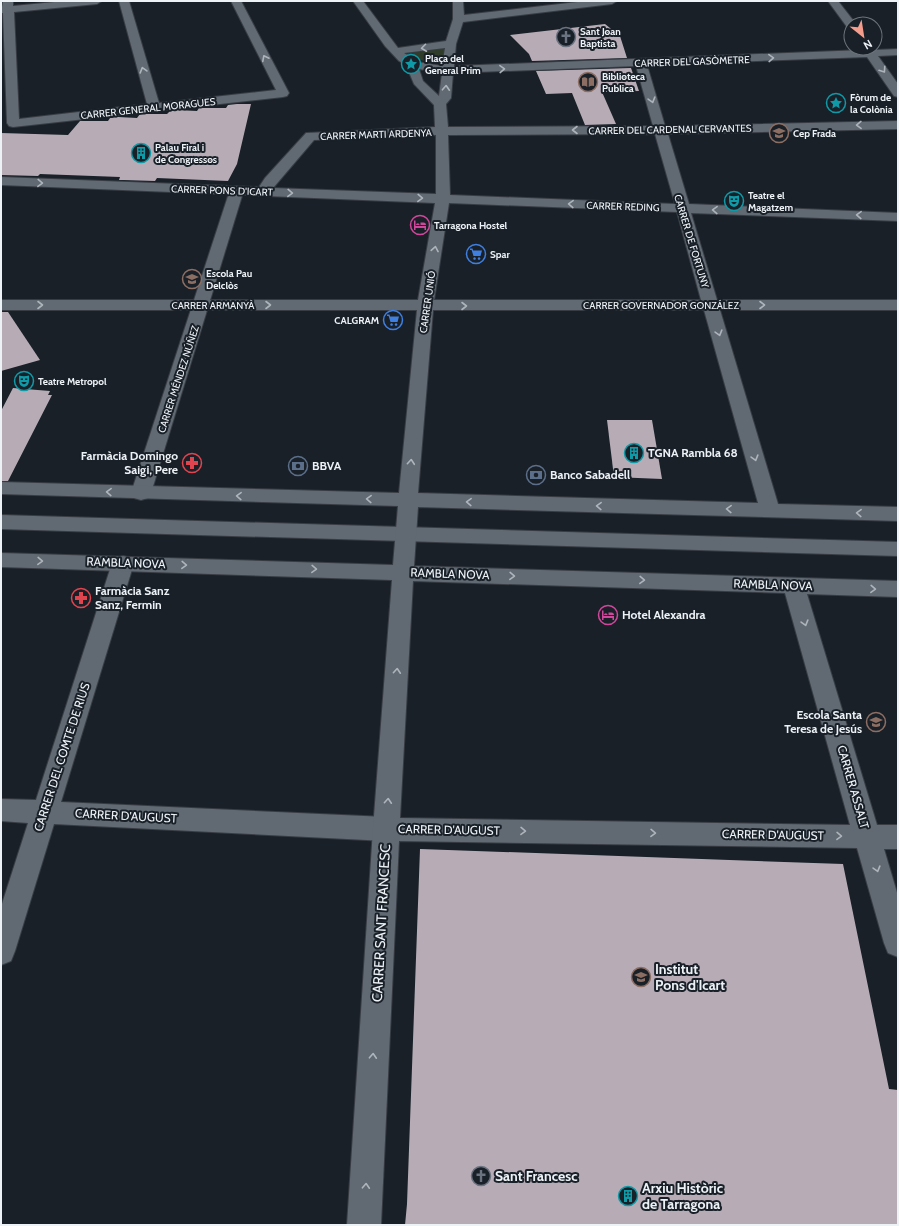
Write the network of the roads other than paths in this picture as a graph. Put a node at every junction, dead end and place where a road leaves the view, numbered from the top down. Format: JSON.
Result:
{"nodes":[{"id":1,"x":97,"y":1,"type":"edge"},
{"id":2,"x":124,"y":1,"type":"edge"},
{"id":3,"x":236,"y":1,"type":"edge"},
{"id":4,"x":358,"y":1,"type":"edge"},
{"id":5,"x":457,"y":1,"type":"edge"},
{"id":6,"x":612,"y":1,"type":"edge"},
{"id":7,"x":834,"y":1,"type":"edge"},
{"id":8,"x":6,"y":7,"type":"edge"},
{"id":9,"x":845,"y":16,"type":"edge"},
{"id":10,"x":458,"y":20,"type":"junction"},
{"id":11,"x":451,"y":44,"type":"junction"},
{"id":12,"x":397,"y":51,"type":"junction"},
{"id":13,"x":883,"y":51,"type":"edge"},
{"id":14,"x":843,"y":52,"type":"edge"},
{"id":15,"x":898,"y":52,"type":"edge"},
{"id":16,"x":873,"y":56,"type":"edge"},
{"id":17,"x":641,"y":63,"type":"junction"},
{"id":18,"x":411,"y":64,"type":"junction"},
{"id":19,"x":447,"y":70,"type":"junction"},
{"id":20,"x":898,"y":93,"type":"edge"},
{"id":21,"x":440,"y":104,"type":"junction"},
{"id":22,"x":154,"y":107,"type":"junction"},
{"id":23,"x":898,"y":125,"type":"edge"},
{"id":24,"x":660,"y":130,"type":"junction"},
{"id":25,"x":442,"y":131,"type":"junction"},
{"id":26,"x":1,"y":181,"type":"edge"},
{"id":27,"x":263,"y":192,"type":"junction"},
{"id":28,"x":235,"y":196,"type":"dead end"},
{"id":29,"x":443,"y":199,"type":"junction"},
{"id":30,"x":682,"y":208,"type":"junction"},
{"id":31,"x":898,"y":217,"type":"edge"},
{"id":32,"x":1,"y":305,"type":"edge"},
{"id":33,"x":201,"y":305,"type":"junction"},
{"id":34,"x":425,"y":305,"type":"junction"},
{"id":35,"x":712,"y":305,"type":"junction"},
{"id":36,"x":898,"y":305,"type":"edge"},
{"id":37,"x":1,"y":488,"type":"edge"},
{"id":38,"x":141,"y":493,"type":"junction"},
{"id":39,"x":408,"y":501,"type":"junction"},
{"id":40,"x":770,"y":510,"type":"junction"},
{"id":41,"x":898,"y":514,"type":"edge"},
{"id":42,"x":1,"y":522,"type":"edge"},
{"id":43,"x":406,"y":534,"type":"junction"},
{"id":44,"x":898,"y":549,"type":"edge"},
{"id":45,"x":1,"y":560,"type":"edge"},
{"id":46,"x":123,"y":563,"type":"junction"},
{"id":47,"x":403,"y":572,"type":"junction"},
{"id":48,"x":794,"y":586,"type":"junction"},
{"id":49,"x":898,"y":589,"type":"edge"},
{"id":50,"x":1,"y":810,"type":"edge"},
{"id":51,"x":45,"y":812,"type":"junction"},
{"id":52,"x":386,"y":829,"type":"junction"},
{"id":53,"x":867,"y":836,"type":"junction"},
{"id":54,"x":898,"y":837,"type":"edge"},
{"id":55,"x":898,"y":943,"type":"edge"},
{"id":56,"x":1,"y":951,"type":"edge"},
{"id":57,"x":364,"y":1225,"type":"edge"}],
"edges":[{"from":1,"to":8,"type":"street"},
{"from":22,"to":2,"type":"street","one_way":true},
{"from":22,"to":3,"type":"street","name":"CARRER GENERAL MORAGUES","one_way":true},
{"from":4,"to":12,"type":"street"},
{"from":5,"to":10,"type":"street","name":"CARRER UNIÓ"},
{"from":6,"to":10,"type":"street"},
{"from":7,"to":9,"type":"street"},
{"from":8,"to":22,"type":"street","name":"CARRER GENERAL MORAGUES"},
{"from":10,"to":11,"type":"street","name":"CARRER UNIÓ"},
{"from":11,"to":12,"type":"street","one_way":true},
{"from":11,"to":19,"type":"street","name":"CARRER UNIÓ"},
{"from":12,"to":18,"type":"street"},
{"from":13,"to":15,"type":"street","name":"CARRER DEL GASÒMETRE"},
{"from":17,"to":14,"type":"street","name":"CARRER DEL GASÒMETRE","one_way":true},
{"from":16,"to":20,"type":"street","one_way":true},
{"from":19,"to":17,"type":"street","name":"CARRER DEL GASÒMETRE","one_way":true},
{"from":17,"to":24,"type":"street","name":"CARRER DE FORTUNY","one_way":true},
{"from":18,"to":19,"type":"street"},
{"from":18,"to":21,"type":"street"},
{"from":21,"to":19,"type":"street","name":"CARRER UNIÓ","one_way":true},
{"from":21,"to":25,"type":"street","name":"CARRER UNIÓ"},
{"from":23,"to":24,"type":"street","name":"CARRER DEL CARDENAL CERVANTES","one_way":true},
{"from":24,"to":25,"type":"street","name":"CARRER DEL CARDENAL CERVANTES","one_way":true},
{"from":24,"to":30,"type":"street","name":"CARRER DE FORTUNY"},
{"from":25,"to":27,"type":"street","name":"CARRER MARTI ARDENYA"},
{"from":25,"to":29,"type":"street","name":"CARRER UNIÓ"},
{"from":26,"to":27,"type":"street","name":"CARRER PONS D'ICART","one_way":true},
{"from":27,"to":29,"type":"street","name":"CARRER PONS D'ICART","one_way":true},
{"from":28,"to":33,"type":"street","name":"CARRER MÉNDEZ NÚÑEZ"},
{"from":30,"to":29,"type":"street","name":"CARRER REDING","one_way":true},
{"from":34,"to":29,"type":"street","name":"CARRER UNIÓ","one_way":true},
{"from":31,"to":30,"type":"street","name":"CARRER REDING","one_way":true},
{"from":30,"to":35,"type":"street","name":"CARRER DE FORTUNY"},
{"from":32,"to":33,"type":"street","name":"CARRER ARMANYÀ","one_way":true},
{"from":33,"to":34,"type":"street","name":"CARRER ARMANYÀ","one_way":true},
{"from":33,"to":38,"type":"street","name":"CARRER MÉNDEZ NÚÑEZ"},
{"from":34,"to":35,"type":"street","name":"CARRER GOVERNADOR GONZÁLEZ","one_way":true},
{"from":39,"to":34,"type":"street","name":"CARRER UNIÓ","one_way":true},
{"from":35,"to":36,"type":"street","name":"CARRER GOVERNADOR GONZÁLEZ","one_way":true},
{"from":35,"to":40,"type":"street","name":"CARRER DE FORTUNY","one_way":true},
{"from":38,"to":37,"type":"street","one_way":true},
{"from":39,"to":38,"type":"street","one_way":true},
{"from":40,"to":39,"type":"street","one_way":true},
{"from":39,"to":43,"type":"street","name":"CARRER SANT FRANCESC"},
{"from":41,"to":40,"type":"street","one_way":true},
{"from":42,"to":43,"type":"street"},
{"from":43,"to":44,"type":"street"},
{"from":43,"to":47,"type":"street","name":"CARRER SANT FRANCESC"},
{"from":45,"to":46,"type":"street","name":"RAMBLA NOVA","one_way":true},
{"from":46,"to":47,"type":"street","name":"RAMBLA NOVA","one_way":true},
{"from":46,"to":51,"type":"street","name":"CARRER DEL COMTE DE RIUS"},
{"from":47,"to":48,"type":"street","name":"RAMBLA NOVA","one_way":true},
{"from":52,"to":47,"type":"street","name":"CARRER SANT FRANCESC","one_way":true},
{"from":48,"to":49,"type":"street","name":"RAMBLA NOVA","one_way":true},
{"from":48,"to":53,"type":"street","name":"CARRER ASSALT","one_way":true},
{"from":50,"to":51,"type":"street","name":"CARRER D'AUGUST"},
{"from":51,"to":52,"type":"street","name":"CARRER D'AUGUST"},
{"from":51,"to":56,"type":"street","name":"CARRER DEL COMTE DE RIUS"},
{"from":52,"to":53,"type":"street","name":"CARRER D'AUGUST","one_way":true},
{"from":57,"to":52,"type":"street","name":"CARRER SANT FRANCESC","one_way":true},
{"from":53,"to":54,"type":"street","name":"CARRER D'AUGUST"},
{"from":53,"to":55,"type":"street","name":"CARRER ASSALT","one_way":true}]}
